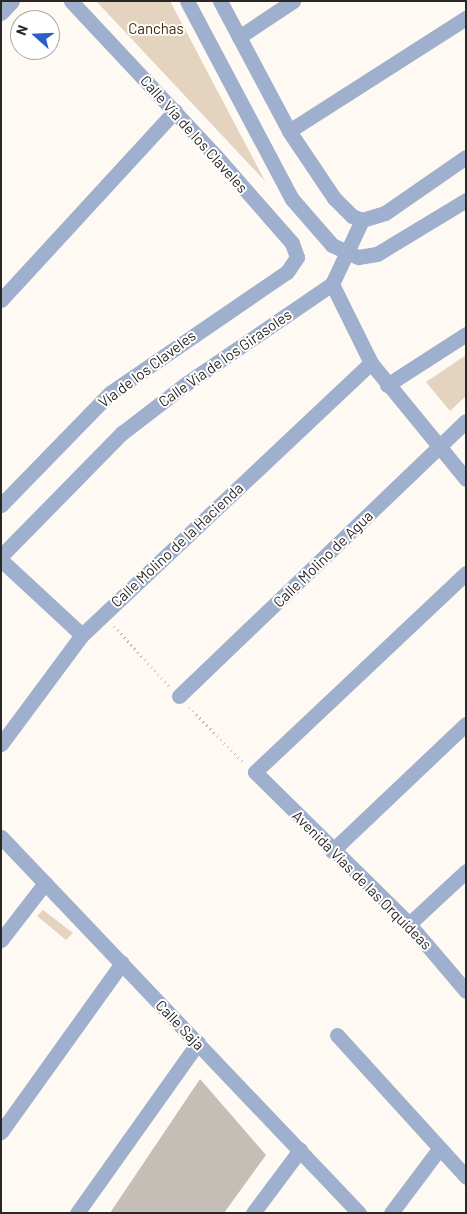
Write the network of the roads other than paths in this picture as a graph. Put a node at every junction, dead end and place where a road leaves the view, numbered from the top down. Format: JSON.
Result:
{"nodes":[{"id":1,"x":12,"y":1,"type":"edge"},
{"id":2,"x":71,"y":1,"type":"edge"},
{"id":3,"x":187,"y":1,"type":"edge"},
{"id":4,"x":220,"y":1,"type":"edge"},
{"id":5,"x":293,"y":1,"type":"edge"},
{"id":6,"x":1,"y":13,"type":"edge"},
{"id":7,"x":466,"y":18,"type":"edge"},
{"id":8,"x":238,"y":37,"type":"junction"},
{"id":9,"x":176,"y":111,"type":"junction"},
{"id":10,"x":289,"y":131,"type":"junction"},
{"id":11,"x":466,"y":157,"type":"edge"},
{"id":12,"x":466,"y":200,"type":"edge"},
{"id":13,"x":362,"y":220,"type":"junction"},
{"id":14,"x":346,"y":254,"type":"junction"},
{"id":15,"x":287,"y":272,"type":"joint"},
{"id":16,"x":332,"y":284,"type":"junction"},
{"id":17,"x":1,"y":300,"type":"edge"},
{"id":18,"x":466,"y":334,"type":"edge"},
{"id":19,"x":371,"y":363,"type":"junction"},
{"id":20,"x":387,"y":384,"type":"junction"},
{"id":21,"x":466,"y":421,"type":"edge"},
{"id":22,"x":440,"y":448,"type":"junction"},
{"id":23,"x":466,"y":479,"type":"edge"},
{"id":24,"x":1,"y":505,"type":"edge"},
{"id":25,"x":1,"y":556,"type":"edge"},
{"id":26,"x":1,"y":560,"type":"edge"},
{"id":27,"x":466,"y":573,"type":"edge"},
{"id":28,"x":82,"y":635,"type":"junction"},
{"id":29,"x":179,"y":696,"type":"dead end"},
{"id":30,"x":466,"y":724,"type":"edge"},
{"id":31,"x":1,"y":744,"type":"edge"},
{"id":32,"x":1,"y":837,"type":"edge"},
{"id":33,"x":332,"y":851,"type":"junction"},
{"id":34,"x":466,"y":871,"type":"edge"},
{"id":35,"x":46,"y":883,"type":"junction"},
{"id":36,"x":409,"y":924,"type":"junction"},
{"id":37,"x":1,"y":940,"type":"edge"},
{"id":38,"x":122,"y":964,"type":"junction"},
{"id":39,"x":466,"y":991,"type":"edge"},
{"id":40,"x":337,"y":1035,"type":"dead end"},
{"id":41,"x":198,"y":1043,"type":"junction"},
{"id":42,"x":1,"y":1132,"type":"edge"},
{"id":43,"x":300,"y":1150,"type":"junction"},
{"id":44,"x":439,"y":1150,"type":"junction"},
{"id":45,"x":466,"y":1177,"type":"edge"},
{"id":46,"x":77,"y":1213,"type":"edge"},
{"id":47,"x":253,"y":1213,"type":"edge"},
{"id":48,"x":359,"y":1213,"type":"edge"},
{"id":49,"x":391,"y":1213,"type":"edge"}],
"edges":[{"from":1,"to":6,"type":"street"},
{"from":2,"to":9,"type":"street","name":"Calle Vía de los Claveles"},
{"from":3,"to":14,"type":"street"},
{"from":4,"to":8,"type":"street"},
{"from":5,"to":8,"type":"street"},
{"from":7,"to":10,"type":"street"},
{"from":8,"to":10,"type":"street"},
{"from":9,"to":15,"type":"street","name":"Calle Vía de los Claveles"},
{"from":9,"to":17,"type":"street"},
{"from":10,"to":13,"type":"street"},
{"from":11,"to":13,"type":"street"},
{"from":12,"to":14,"type":"street"},
{"from":13,"to":14,"type":"street"},
{"from":14,"to":16,"type":"street"},
{"from":15,"to":24,"type":"street","name":"Vía de los Claveles"},
{"from":16,"to":19,"type":"street"},
{"from":16,"to":25,"type":"street","name":"Calle Vía de los Girasoles"},
{"from":18,"to":20,"type":"street"},
{"from":19,"to":20,"type":"street"},
{"from":19,"to":28,"type":"street","name":"Calle Molino de la Hacienda"},
{"from":20,"to":22,"type":"street"},
{"from":21,"to":22,"type":"street","name":"Calle Molino de Agua"},
{"from":22,"to":23,"type":"street"},
{"from":22,"to":29,"type":"street","name":"Calle Molino de Agua"},
{"from":26,"to":28,"type":"street"},
{"from":27,"to":33,"type":"street","name":"Avenida Vías de las Orquídeas"},
{"from":28,"to":31,"type":"street","name":"Calle Molino de la Hacienda"},
{"from":30,"to":33,"type":"street"},
{"from":32,"to":35,"type":"street","name":"Calle Saja"},
{"from":33,"to":36,"type":"street","name":"Avenida Vías de las Orquídeas"},
{"from":34,"to":36,"type":"street"},
{"from":35,"to":37,"type":"street"},
{"from":35,"to":38,"type":"street","name":"Calle Saja"},
{"from":36,"to":39,"type":"street","name":"Avenida Vías de las Orquídeas"},
{"from":38,"to":41,"type":"street","name":"Calle Saja"},
{"from":38,"to":42,"type":"street"},
{"from":40,"to":44,"type":"street"},
{"from":41,"to":43,"type":"street","name":"Calle Saja"},
{"from":41,"to":46,"type":"street"},
{"from":43,"to":47,"type":"street"},
{"from":43,"to":48,"type":"street","name":"Calle Saja"},
{"from":44,"to":45,"type":"street"},
{"from":44,"to":49,"type":"street"}]}
